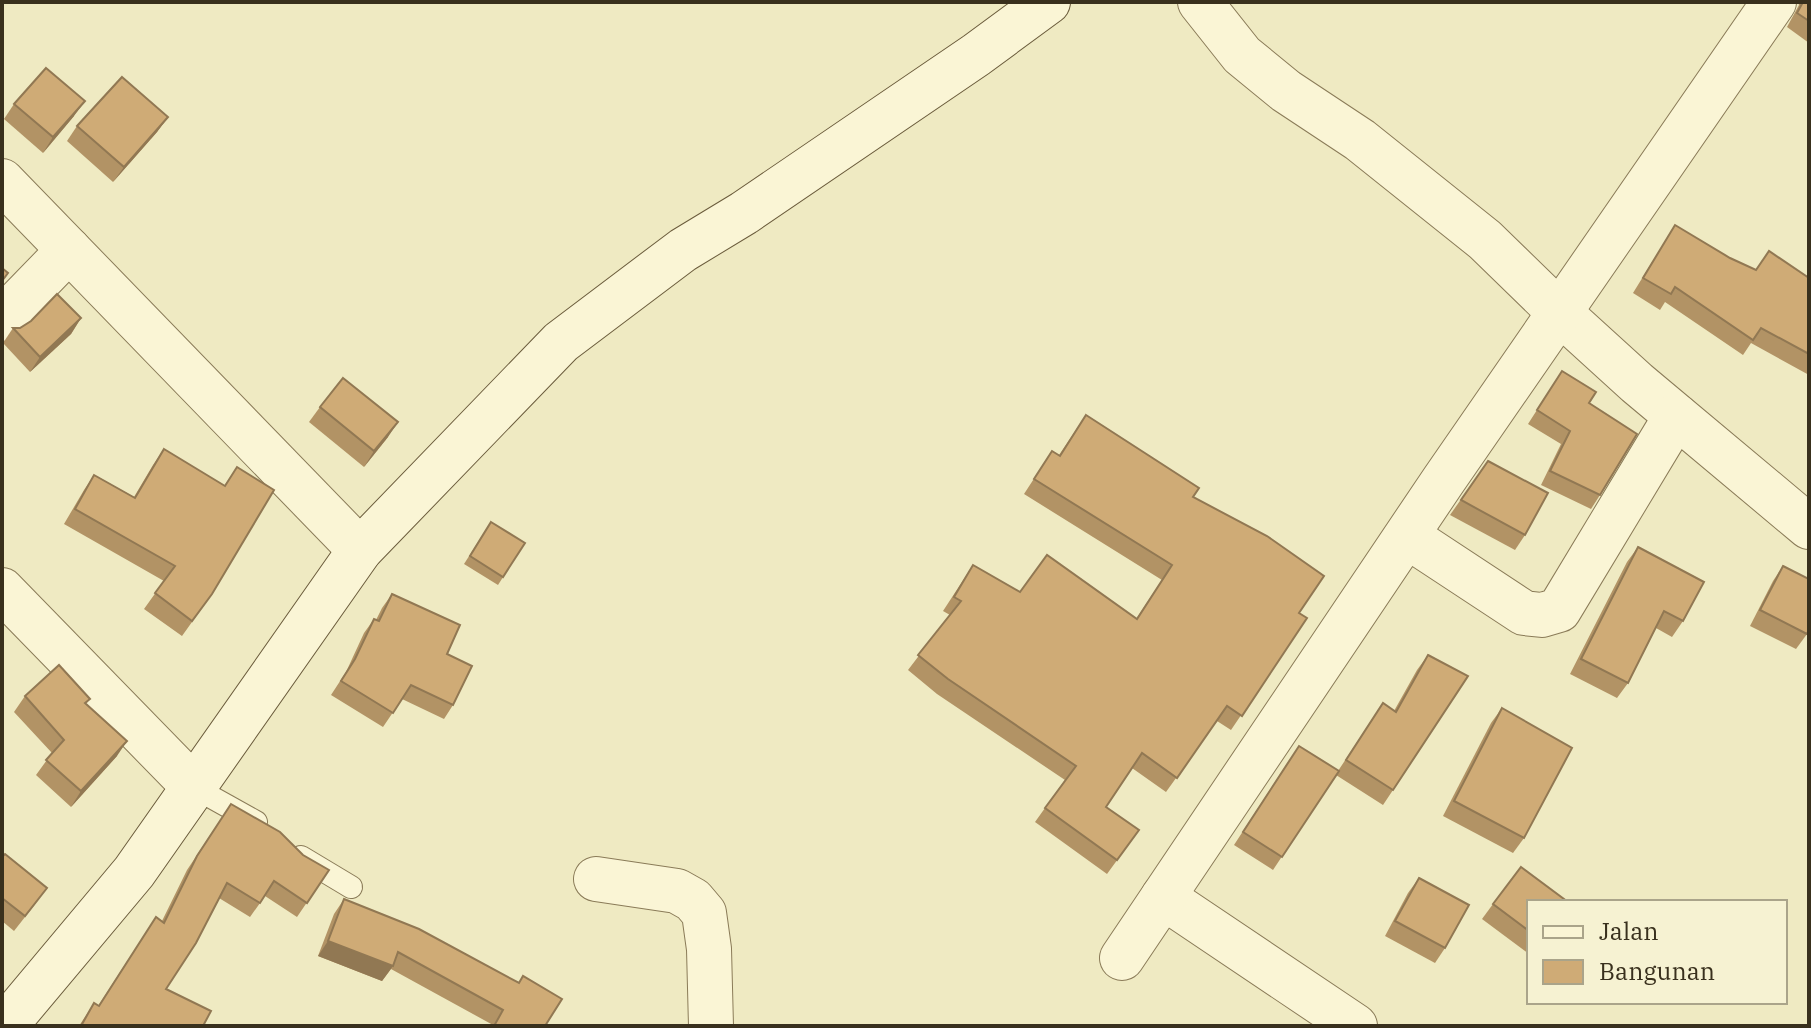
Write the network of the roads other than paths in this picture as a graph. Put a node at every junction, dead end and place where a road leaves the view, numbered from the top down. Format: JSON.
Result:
{"nodes":[{"id":1,"x":1048,"y":2,"type":"edge"},
{"id":2,"x":1200,"y":2,"type":"edge"},
{"id":3,"x":1774,"y":2,"type":"edge"},
{"id":4,"x":2,"y":181,"type":"edge"},
{"id":5,"x":69,"y":250,"type":"junction"},
{"id":6,"x":1559,"y":312,"type":"junction"},
{"id":7,"x":2,"y":319,"type":"edge"},
{"id":8,"x":1676,"y":416,"type":"junction"},
{"id":9,"x":1809,"y":527,"type":"edge"},
{"id":10,"x":1407,"y":536,"type":"junction"},
{"id":11,"x":360,"y":550,"type":"junction"},
{"id":12,"x":2,"y":590,"type":"edge"},
{"id":13,"x":195,"y":788,"type":"junction"},
{"id":14,"x":596,"y":879,"type":"dead end"},
{"id":15,"x":351,"y":887,"type":"dead end"},
{"id":16,"x":1163,"y":897,"type":"junction"},
{"id":17,"x":1122,"y":958,"type":"dead end"},
{"id":18,"x":5,"y":1026,"type":"edge"},
{"id":19,"x":711,"y":1026,"type":"edge"},
{"id":20,"x":1355,"y":1026,"type":"edge"}],
"edges":[{"from":1,"to":11,"type":"street"},
{"from":2,"to":6,"type":"street"},
{"from":3,"to":6,"type":"street"},
{"from":4,"to":5,"type":"street"},
{"from":5,"to":7,"type":"street"},
{"from":5,"to":11,"type":"street"},
{"from":6,"to":8,"type":"street"},
{"from":6,"to":10,"type":"street"},
{"from":8,"to":9,"type":"street"},
{"from":8,"to":10,"type":"street"},
{"from":10,"to":16,"type":"street"},
{"from":11,"to":13,"type":"street"},
{"from":12,"to":13,"type":"street"},
{"from":13,"to":15,"type":"lane"},
{"from":13,"to":18,"type":"street"},
{"from":14,"to":19,"type":"street"},
{"from":16,"to":17,"type":"street"},
{"from":16,"to":20,"type":"street"}]}
